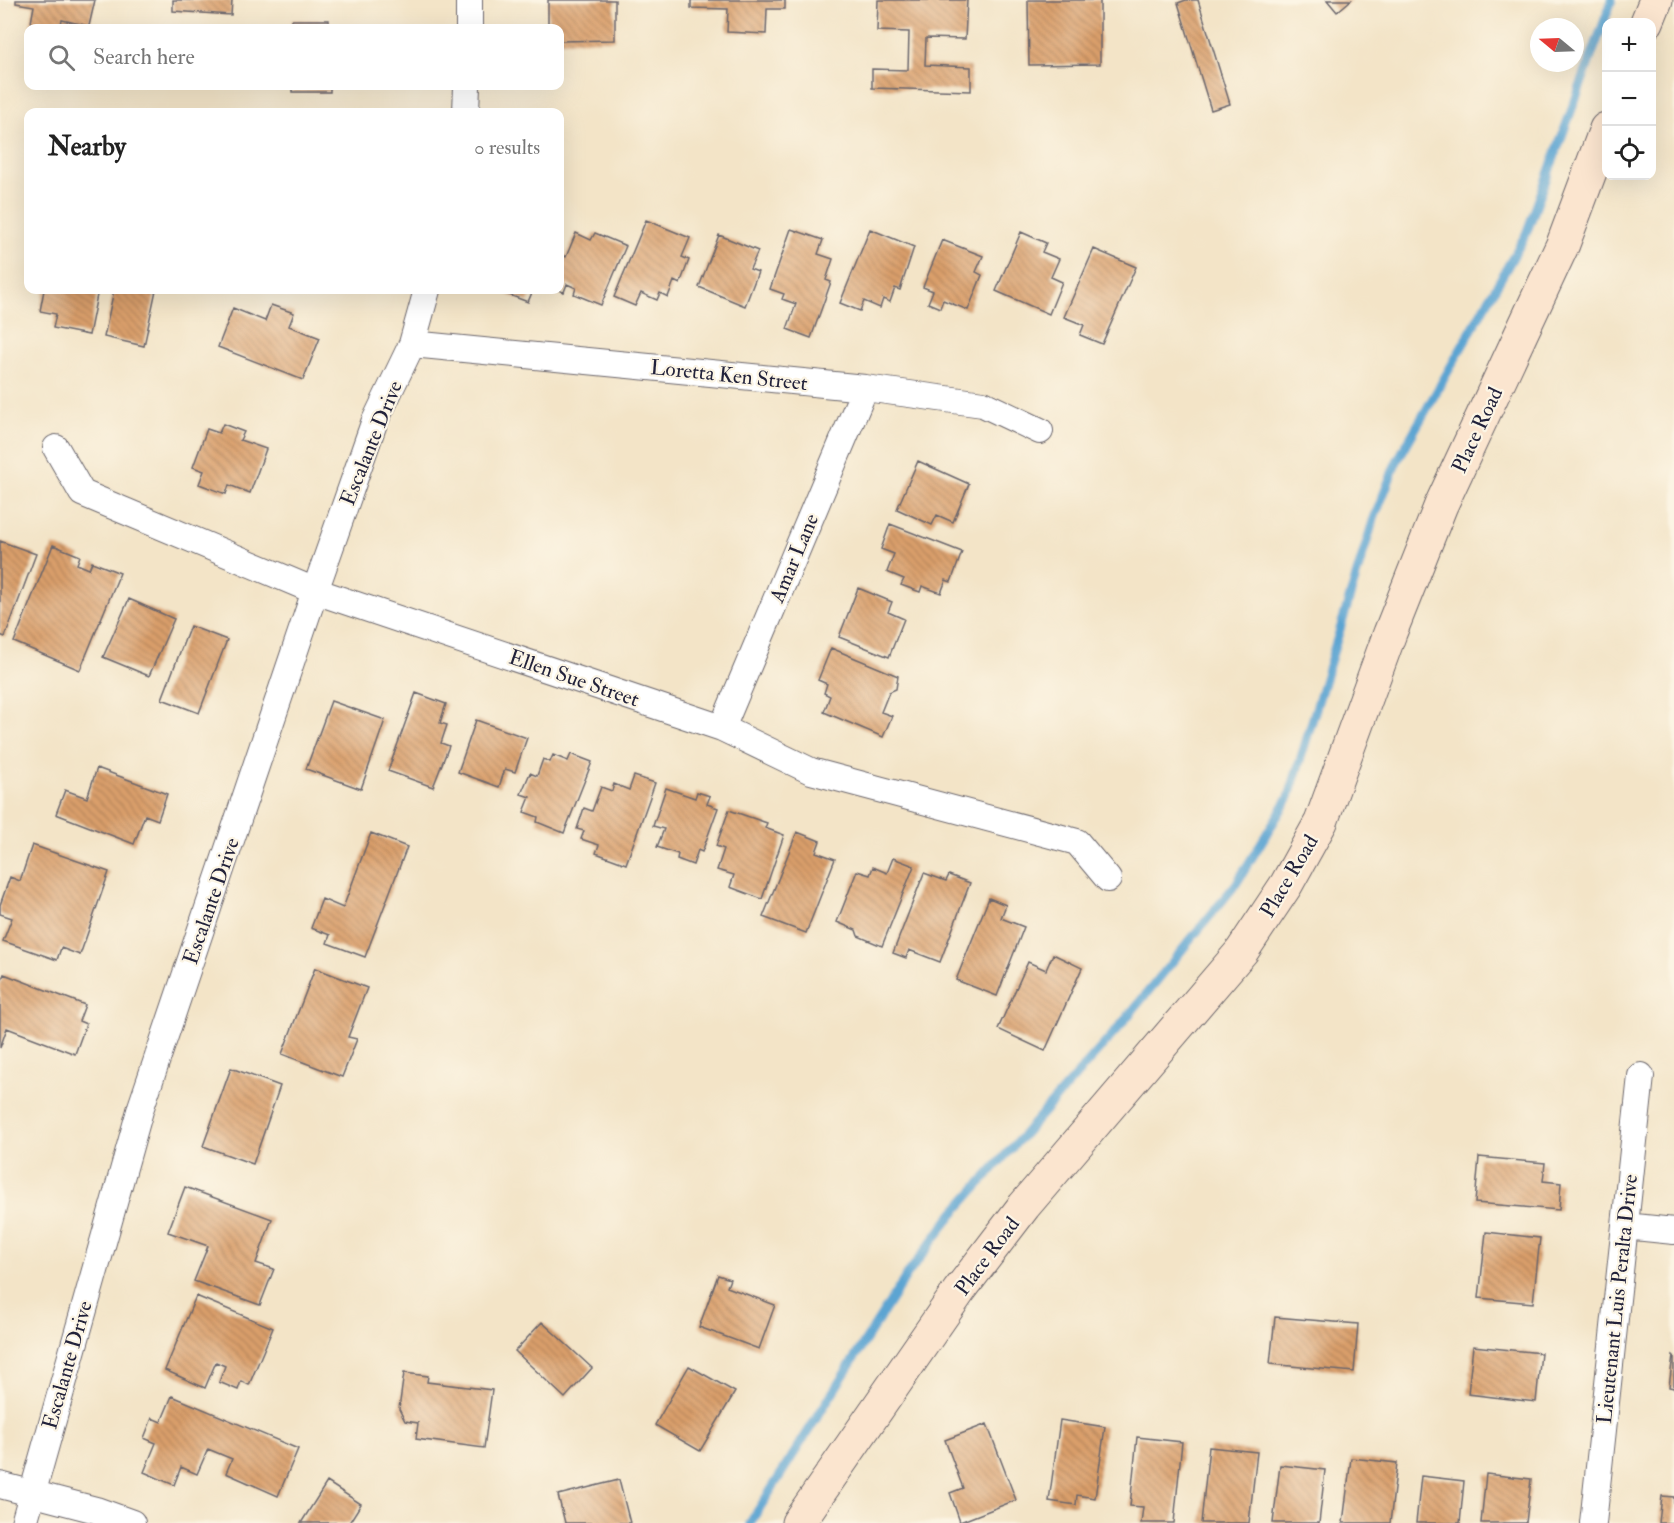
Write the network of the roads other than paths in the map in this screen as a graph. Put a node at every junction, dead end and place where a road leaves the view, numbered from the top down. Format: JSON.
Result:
{"nodes":[{"id":1,"x":469,"y":0,"type":"edge"},
{"id":2,"x":1656,"y":0,"type":"edge"},
{"id":3,"x":1649,"y":18,"type":"edge"},
{"id":4,"x":469,"y":24,"type":"edge"},
{"id":5,"x":467,"y":90,"type":"edge"},
{"id":6,"x":466,"y":108,"type":"edge"},
{"id":7,"x":1602,"y":139,"type":"edge"},
{"id":8,"x":426,"y":294,"type":"edge"},
{"id":9,"x":412,"y":344,"type":"junction"},
{"id":10,"x":865,"y":388,"type":"junction"},
{"id":11,"x":1040,"y":431,"type":"dead end"},
{"id":12,"x":56,"y":448,"type":"dead end"},
{"id":13,"x":315,"y":591,"type":"junction"},
{"id":14,"x":722,"y":728,"type":"junction"},
{"id":15,"x":1108,"y":879,"type":"dead end"},
{"id":16,"x":1641,"y":1076,"type":"dead end"},
{"id":17,"x":1625,"y":1226,"type":"junction"},
{"id":18,"x":1674,"y":1231,"type":"edge"},
{"id":19,"x":0,"y":1485,"type":"edge"},
{"id":20,"x":30,"y":1494,"type":"junction"},
{"id":21,"x":24,"y":1523,"type":"edge"},
{"id":22,"x":132,"y":1523,"type":"edge"},
{"id":23,"x":798,"y":1523,"type":"edge"},
{"id":24,"x":1593,"y":1523,"type":"edge"}],
"edges":[{"from":1,"to":4,"type":"street"},
{"from":2,"to":3,"type":"street"},
{"from":5,"to":6,"type":"street"},
{"from":7,"to":23,"type":"street","name":"Place Road"},
{"from":8,"to":9,"type":"street","name":"Escalante Drive"},
{"from":9,"to":10,"type":"street","name":"Loretta Ken Street"},
{"from":9,"to":13,"type":"street","name":"Escalante Drive"},
{"from":10,"to":11,"type":"street","name":"Loretta Ken Street"},
{"from":10,"to":14,"type":"street","name":"Amar Lane"},
{"from":12,"to":13,"type":"street","name":"Ellen Sue Street"},
{"from":13,"to":14,"type":"street","name":"Ellen Sue Street"},
{"from":13,"to":20,"type":"street","name":"Escalante Drive"},
{"from":14,"to":15,"type":"street","name":"Ellen Sue Street"},
{"from":16,"to":17,"type":"street","name":"Lieutenant Luis Peralta Drive"},
{"from":17,"to":18,"type":"street"},
{"from":17,"to":24,"type":"street","name":"Lieutenant Luis Peralta Drive"},
{"from":19,"to":20,"type":"street"},
{"from":20,"to":21,"type":"street","name":"Escalante Drive"},
{"from":20,"to":22,"type":"street"}]}
